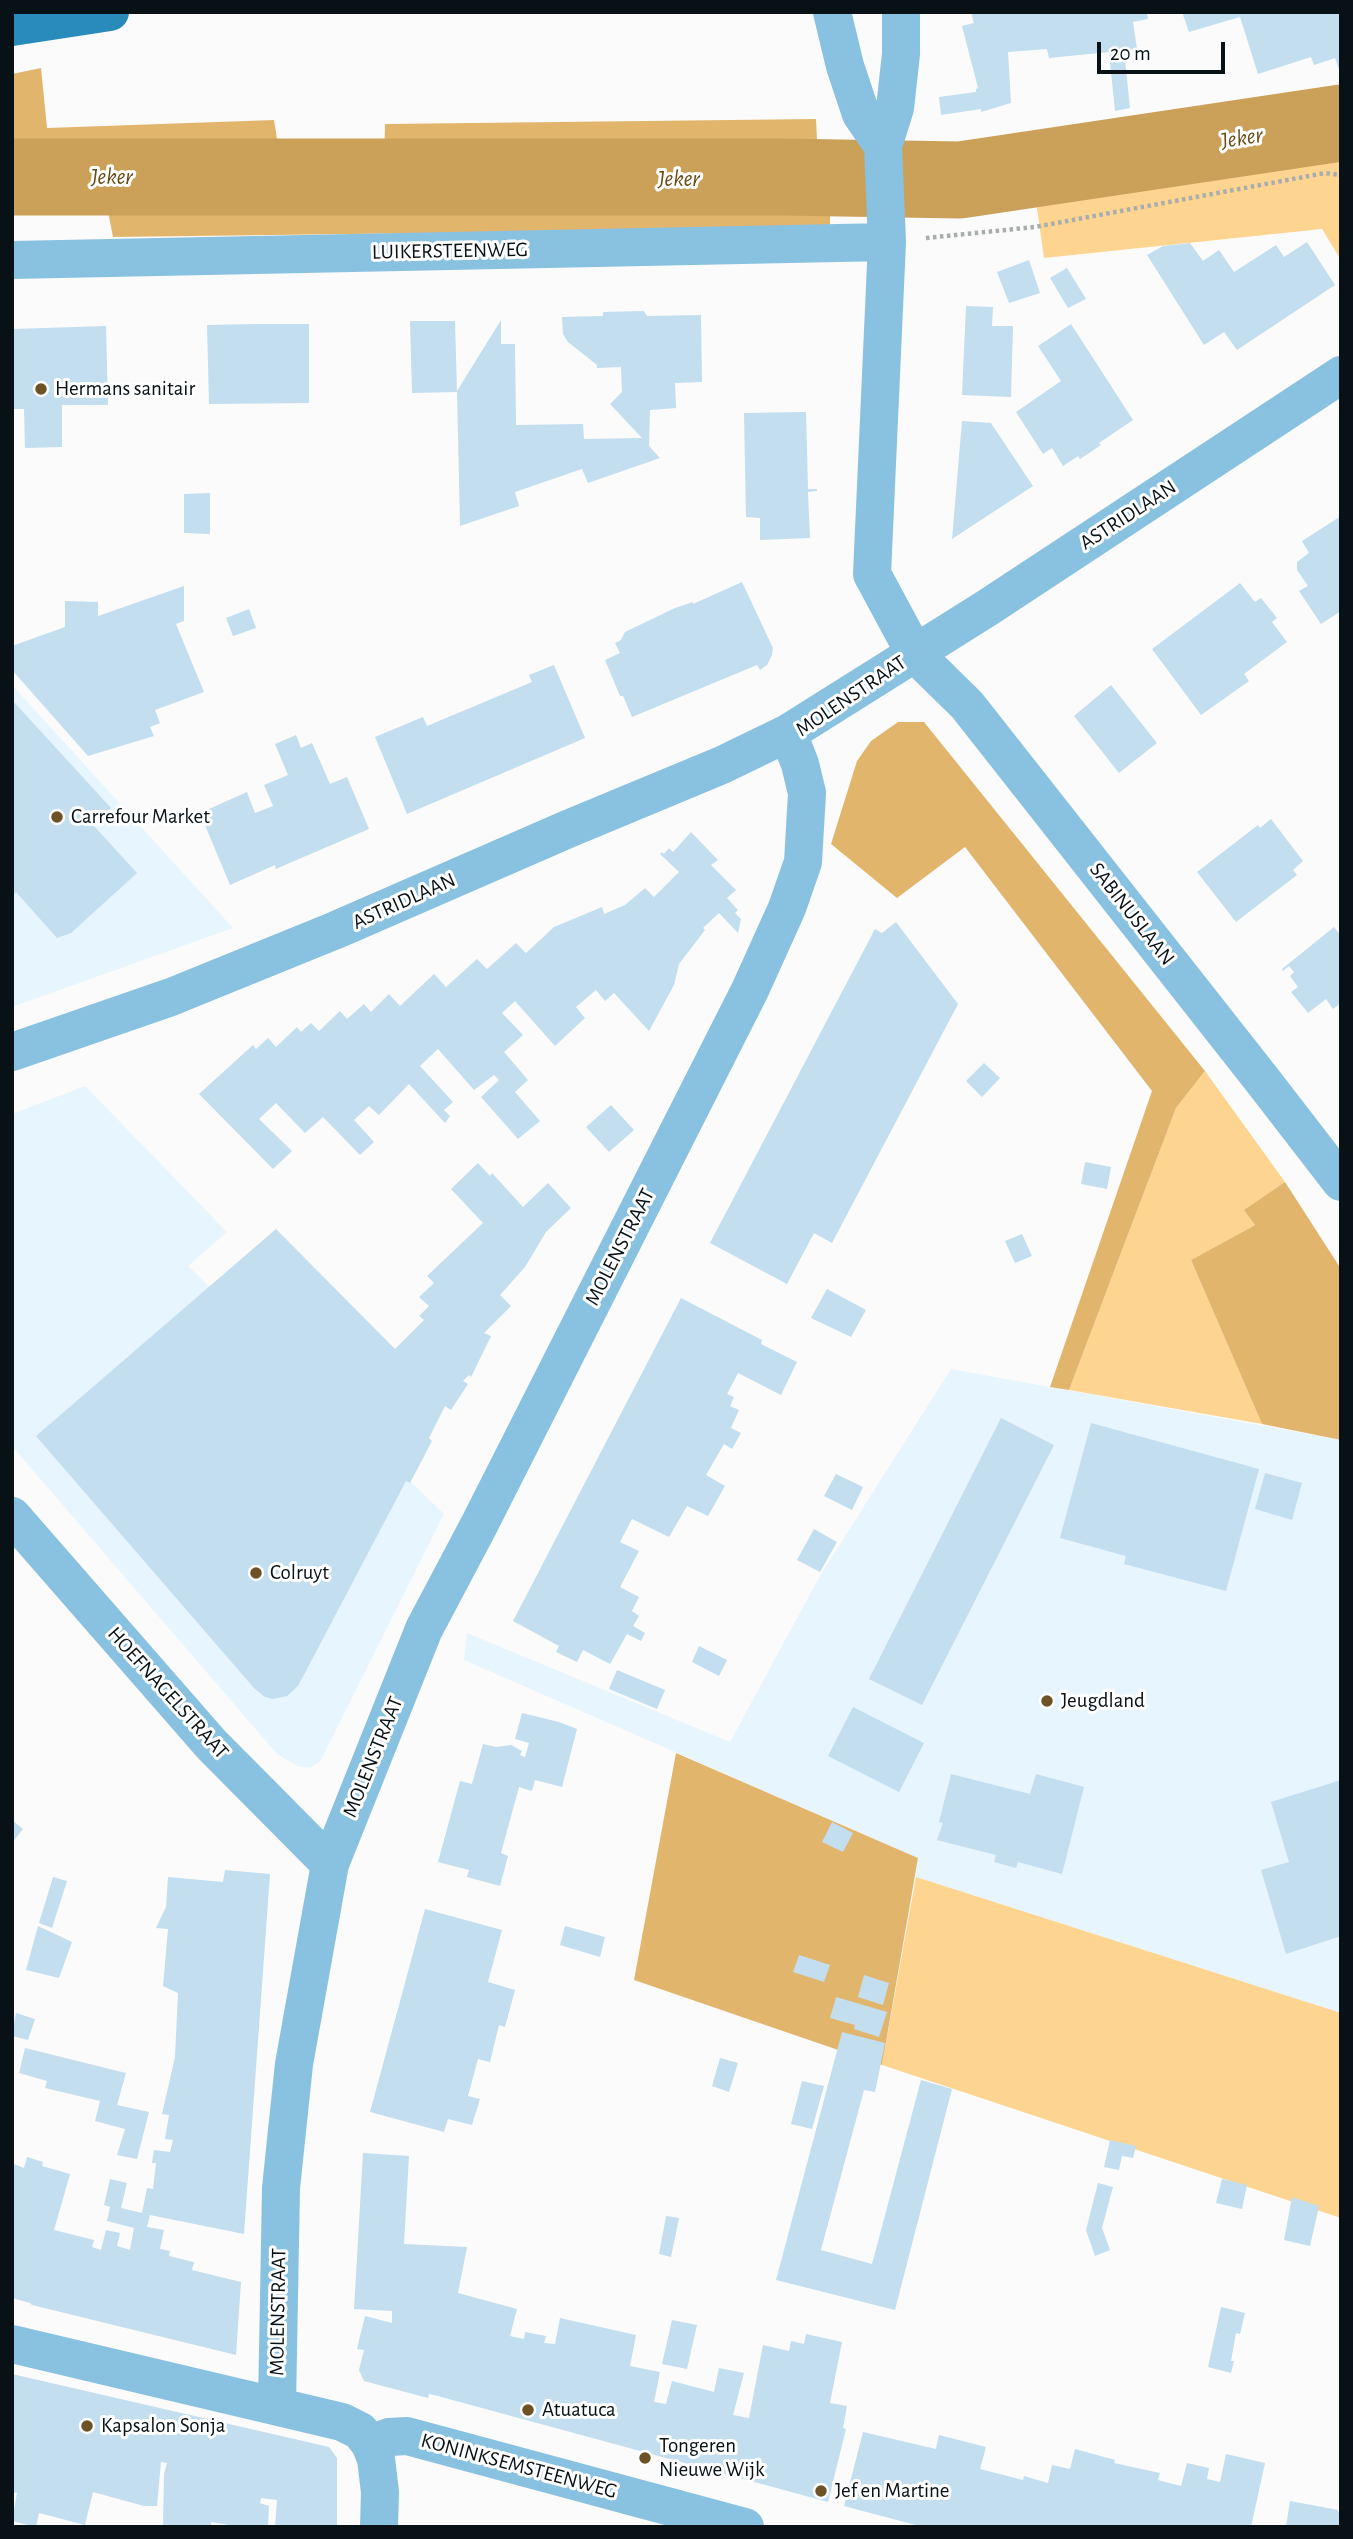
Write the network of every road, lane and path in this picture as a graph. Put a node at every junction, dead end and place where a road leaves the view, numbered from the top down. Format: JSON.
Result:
{"nodes":[{"id":1,"x":110,"y":12,"type":"edge"},
{"id":2,"x":832,"y":12,"type":"edge"},
{"id":3,"x":901,"y":12,"type":"edge"},
{"id":4,"x":12,"y":27,"type":"edge"},
{"id":5,"x":883,"y":146,"type":"junction"},
{"id":6,"x":1341,"y":175,"type":"edge"},
{"id":7,"x":886,"y":224,"type":"junction"},
{"id":8,"x":12,"y":260,"type":"edge"},
{"id":9,"x":1341,"y":375,"type":"edge"},
{"id":10,"x":915,"y":654,"type":"junction"},
{"id":11,"x":788,"y":733,"type":"junction"},
{"id":12,"x":12,"y":1052,"type":"edge"},
{"id":13,"x":1341,"y":1182,"type":"edge"},
{"id":14,"x":12,"y":1516,"type":"edge"},
{"id":15,"x":330,"y":1864,"type":"junction"},
{"id":16,"x":12,"y":2344,"type":"edge"},
{"id":17,"x":277,"y":2405,"type":"junction"},
{"id":18,"x":370,"y":2444,"type":"junction"},
{"id":19,"x":379,"y":2527,"type":"edge"},
{"id":20,"x":746,"y":2527,"type":"edge"}],
"edges":[{"from":1,"to":4,"type":"main road"},
{"from":2,"to":5,"type":"street"},
{"from":3,"to":5,"type":"street","name":"MOLENSTRAAT"},
{"from":5,"to":7,"type":"street","name":"MOLENSTRAAT"},
{"from":6,"to":7,"type":"path"},
{"from":7,"to":8,"type":"street","name":"LUIKERSTEENWEG"},
{"from":7,"to":10,"type":"street","name":"MOLENSTRAAT"},
{"from":9,"to":10,"type":"street","name":"ASTRIDLAAN"},
{"from":10,"to":11,"type":"street","name":"MOLENSTRAAT"},
{"from":10,"to":13,"type":"street","name":"SABINUSLAAN"},
{"from":11,"to":12,"type":"street","name":"ASTRIDLAAN"},
{"from":11,"to":15,"type":"street","name":"MOLENSTRAAT"},
{"from":14,"to":15,"type":"street","name":"HOEFNAGELSTRAAT"},
{"from":15,"to":17,"type":"street","name":"MOLENSTRAAT"},
{"from":16,"to":17,"type":"street"},
{"from":17,"to":18,"type":"street"},
{"from":18,"to":19,"type":"street"},
{"from":18,"to":20,"type":"street","name":"KONINKSEMSTEENWEG"}]}
